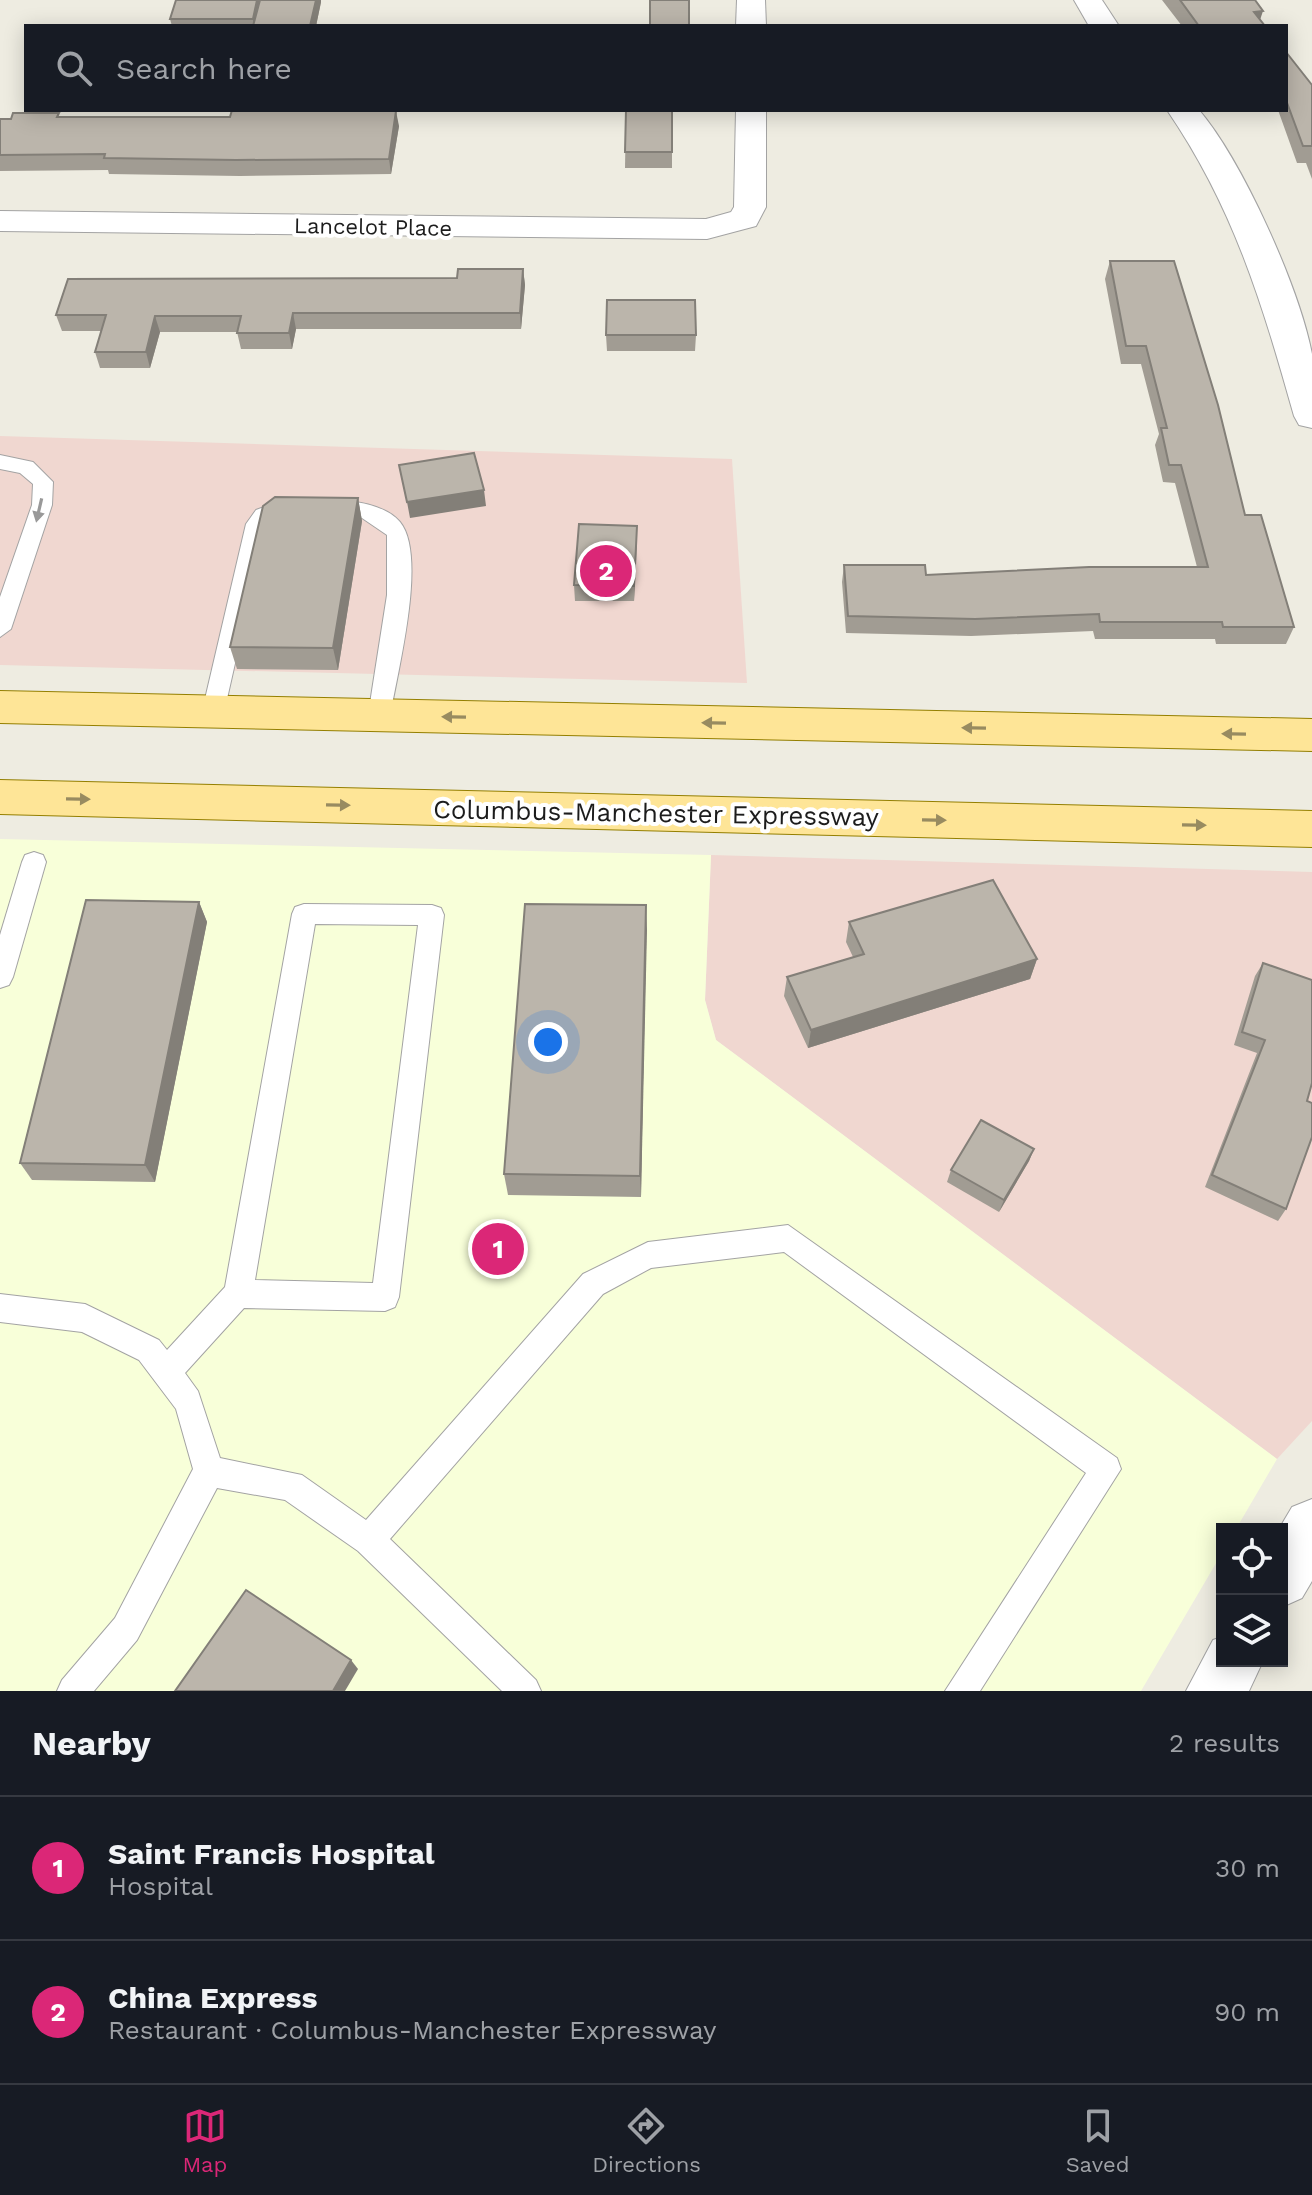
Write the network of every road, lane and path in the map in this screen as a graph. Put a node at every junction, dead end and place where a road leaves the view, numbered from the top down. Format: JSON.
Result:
{"nodes":[{"id":1,"x":751,"y":0,"type":"edge"},
{"id":2,"x":1088,"y":0,"type":"edge"},
{"id":3,"x":751,"y":24,"type":"edge"},
{"id":4,"x":1103,"y":24,"type":"edge"},
{"id":5,"x":751,"y":112,"type":"edge"},
{"id":6,"x":1184,"y":112,"type":"edge"},
{"id":7,"x":0,"y":221,"type":"edge"},
{"id":8,"x":1312,"y":416,"type":"edge"},
{"id":9,"x":0,"y":462,"type":"edge"},
{"id":10,"x":0,"y":629,"type":"edge"},
{"id":11,"x":0,"y":707,"type":"edge"},
{"id":12,"x":213,"y":712,"type":"junction"},
{"id":13,"x":379,"y":716,"type":"junction"},
{"id":14,"x":1312,"y":735,"type":"edge"},
{"id":15,"x":0,"y":797,"type":"edge"},
{"id":16,"x":1312,"y":829,"type":"edge"},
{"id":17,"x":34,"y":862,"type":"dead end"},
{"id":18,"x":0,"y":977,"type":"edge"},
{"id":19,"x":238,"y":1294,"type":"junction"},
{"id":20,"x":0,"y":1308,"type":"edge"},
{"id":21,"x":166,"y":1372,"type":"junction"},
{"id":22,"x":209,"y":1471,"type":"junction"},
{"id":23,"x":1312,"y":1527,"type":"edge"},
{"id":24,"x":369,"y":1540,"type":"junction"},
{"id":25,"x":1288,"y":1568,"type":"edge"},
{"id":26,"x":1230,"y":1667,"type":"edge"},
{"id":27,"x":73,"y":1691,"type":"edge"},
{"id":28,"x":525,"y":1691,"type":"edge"},
{"id":29,"x":961,"y":1691,"type":"edge"},
{"id":30,"x":1216,"y":1691,"type":"edge"}],
"edges":[{"from":1,"to":3,"type":"street"},
{"from":2,"to":4,"type":"street"},
{"from":5,"to":7,"type":"street","name":"Lancelot Place"},
{"from":6,"to":8,"type":"street"},
{"from":9,"to":10,"type":"lane","one_way":true},
{"from":11,"to":12,"type":"main road"},
{"from":12,"to":13,"type":"main road"},
{"from":12,"to":13,"type":"lane"},
{"from":14,"to":13,"type":"main road","one_way":true},
{"from":15,"to":16,"type":"main road","name":"Columbus-Manchester Expressway","one_way":true},
{"from":17,"to":18,"type":"lane"},
{"from":19,"to":19,"type":"lane"},
{"from":19,"to":21,"type":"lane"},
{"from":20,"to":21,"type":"lane"},
{"from":21,"to":22,"type":"lane"},
{"from":22,"to":24,"type":"lane"},
{"from":22,"to":27,"type":"lane"},
{"from":23,"to":25,"type":"street"},
{"from":24,"to":28,"type":"lane"},
{"from":24,"to":29,"type":"lane"},
{"from":26,"to":30,"type":"street"}]}
